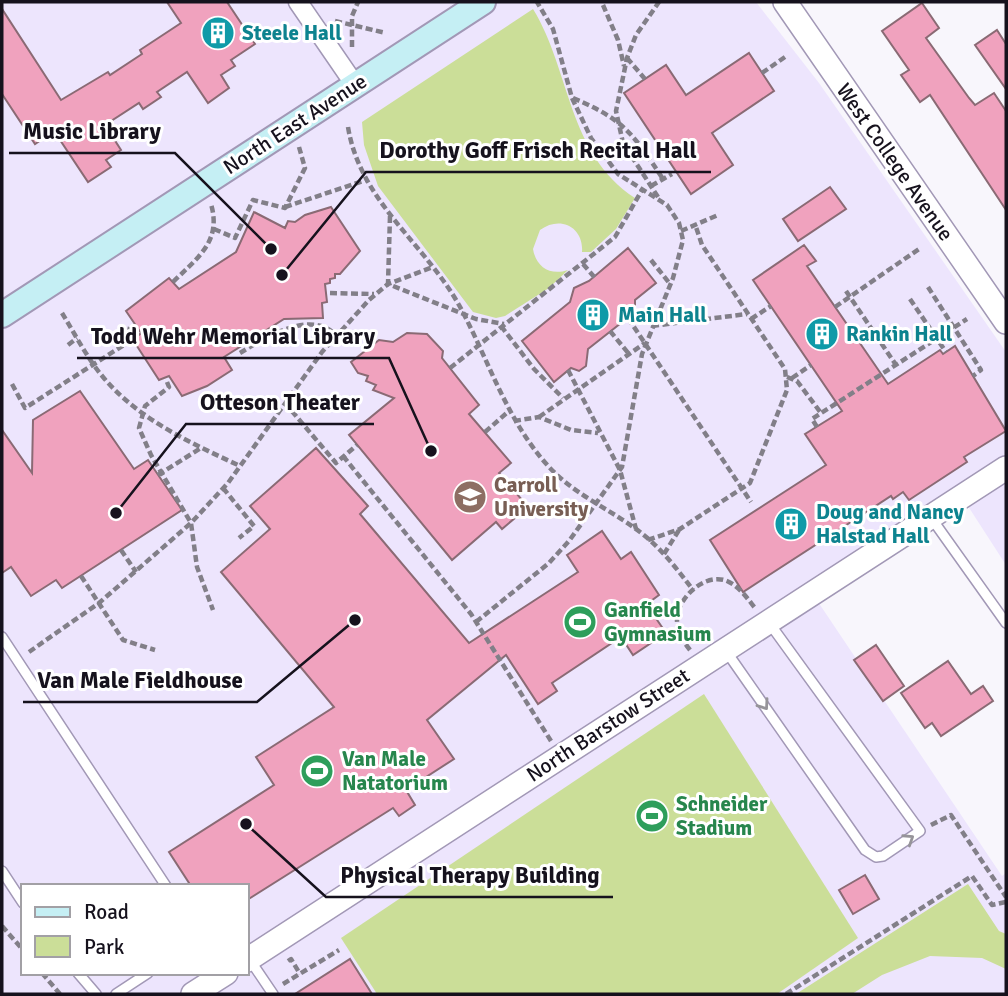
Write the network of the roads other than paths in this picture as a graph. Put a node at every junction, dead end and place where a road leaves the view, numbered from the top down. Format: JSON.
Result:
{"nodes":[{"id":1,"x":298,"y":2,"type":"edge"},
{"id":2,"x":483,"y":2,"type":"edge"},
{"id":3,"x":785,"y":2,"type":"edge"},
{"id":4,"x":355,"y":85,"type":"junction"},
{"id":5,"x":2,"y":315,"type":"edge"},
{"id":6,"x":1006,"y":322,"type":"edge"},
{"id":7,"x":1006,"y":468,"type":"edge"},
{"id":8,"x":930,"y":517,"type":"junction"},
{"id":9,"x":767,"y":622,"type":"junction"},
{"id":10,"x":1006,"y":623,"type":"edge"},
{"id":11,"x":2,"y":637,"type":"edge"},
{"id":12,"x":725,"y":649,"type":"junction"},
{"id":13,"x":2,"y":871,"type":"edge"},
{"id":14,"x":165,"y":884,"type":"edge"},
{"id":15,"x":21,"y":900,"type":"edge"},
{"id":16,"x":248,"y":959,"type":"edge"},
{"id":17,"x":80,"y":975,"type":"edge"},
{"id":18,"x":145,"y":975,"type":"edge"},
{"id":19,"x":222,"y":975,"type":"edge"},
{"id":20,"x":272,"y":993,"type":"edge"},
{"id":21,"x":96,"y":994,"type":"edge"},
{"id":22,"x":116,"y":994,"type":"edge"},
{"id":23,"x":193,"y":994,"type":"edge"}],
"edges":[{"from":1,"to":4,"type":"street"},
{"from":2,"to":4,"type":"main road","name":"North East Avenue"},
{"from":3,"to":6,"type":"street","name":"West College Avenue"},
{"from":4,"to":5,"type":"main road","name":"North East Avenue"},
{"from":7,"to":8,"type":"street","name":"North Barstow Street"},
{"from":8,"to":9,"type":"street","name":"North Barstow Street"},
{"from":8,"to":10,"type":"lane"},
{"from":9,"to":12,"type":"street","name":"North Barstow Street"},
{"from":12,"to":9,"type":"lane","one_way":true},
{"from":11,"to":14,"type":"lane"},
{"from":12,"to":16,"type":"street","name":"North Barstow Street"},
{"from":13,"to":15,"type":"lane"},
{"from":16,"to":20,"type":"lane"},
{"from":17,"to":21,"type":"lane"},
{"from":18,"to":22,"type":"lane"},
{"from":19,"to":23,"type":"street"}]}
